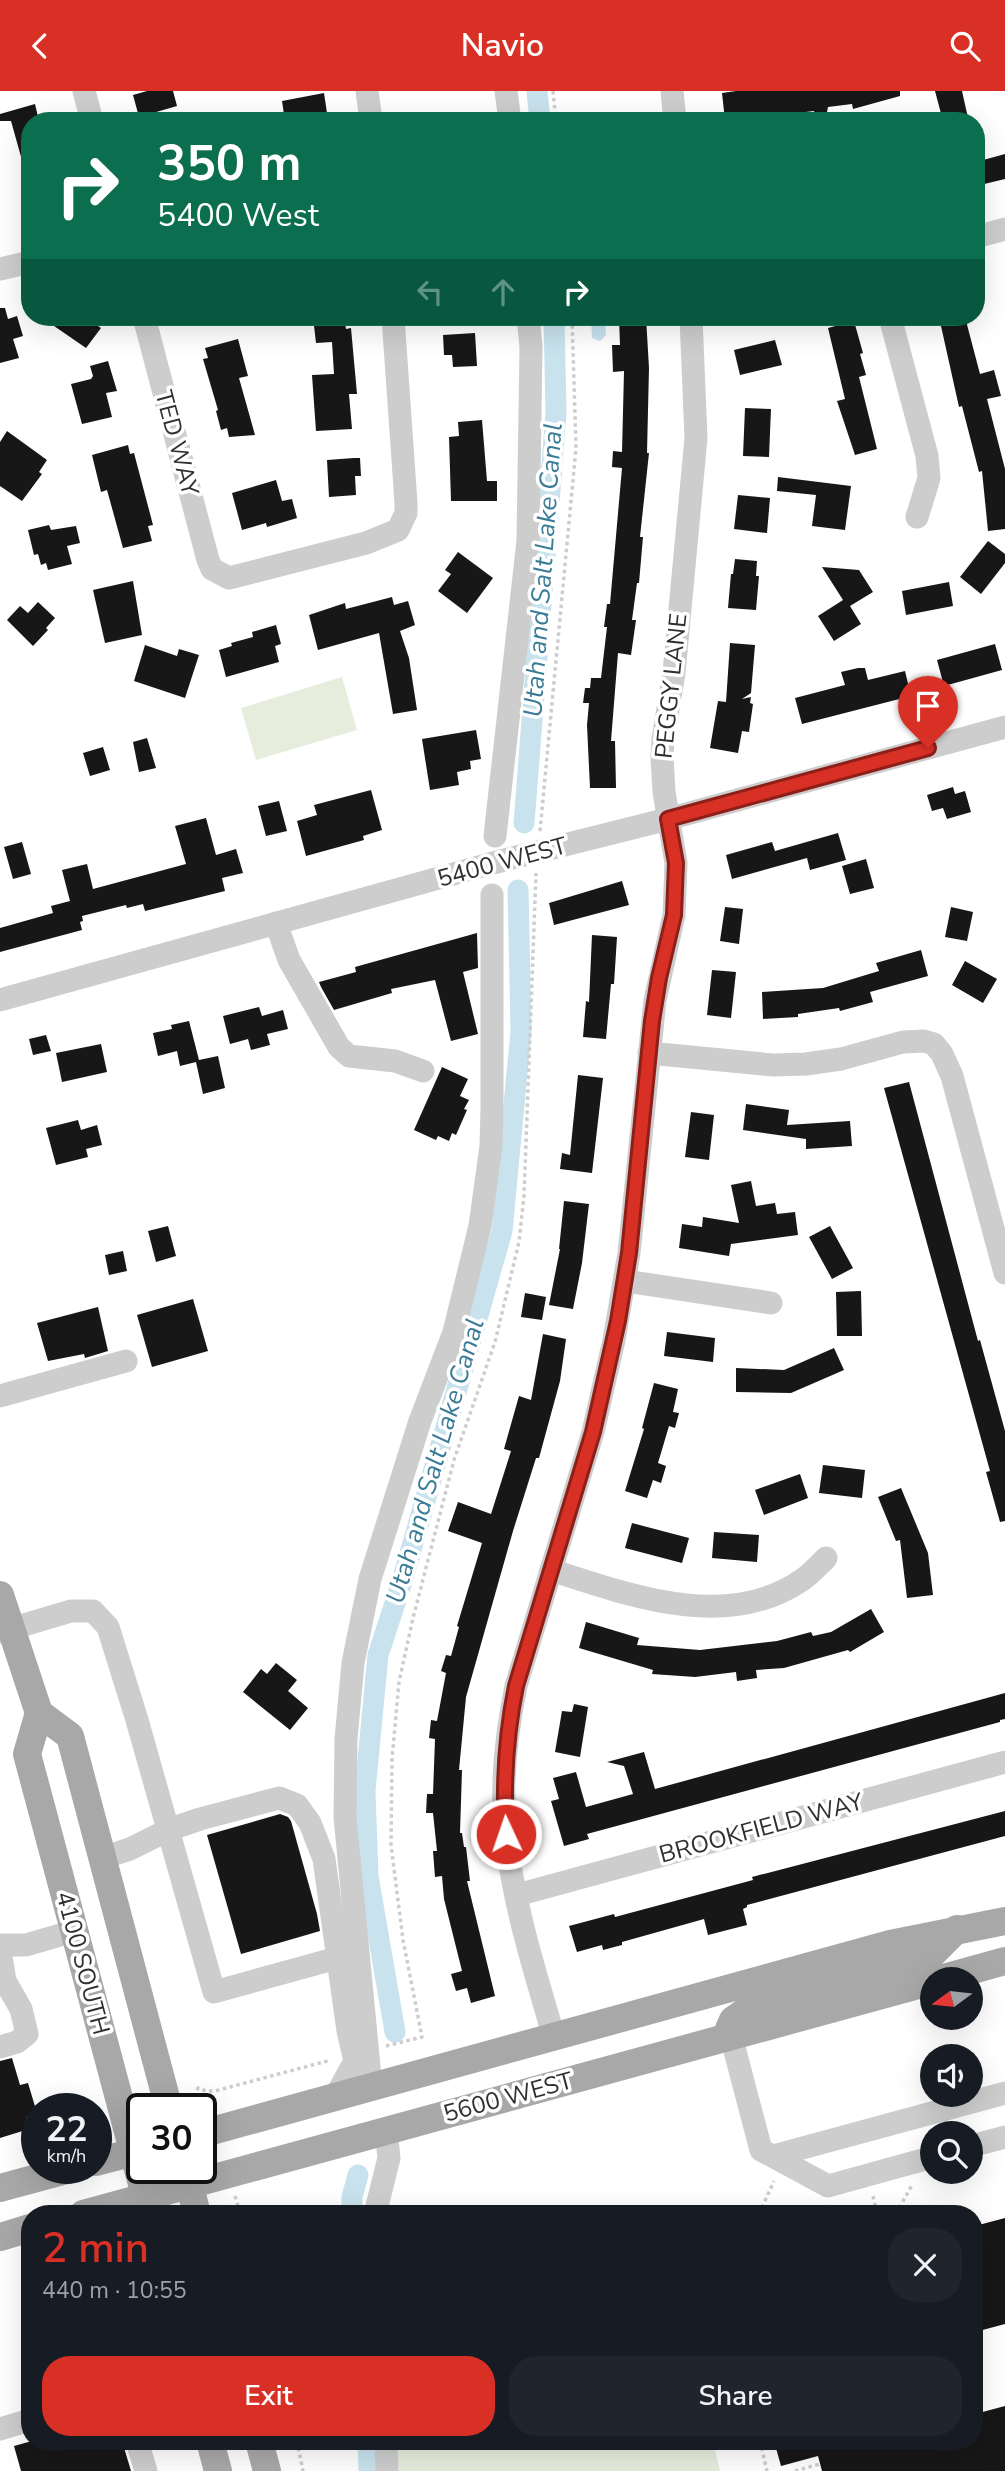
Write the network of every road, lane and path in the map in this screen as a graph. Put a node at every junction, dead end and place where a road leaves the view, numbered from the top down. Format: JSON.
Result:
{"nodes":[{"id":1,"x":84,"y":91,"type":"edge"},
{"id":2,"x":367,"y":91,"type":"edge"},
{"id":3,"x":506,"y":91,"type":"edge"},
{"id":4,"x":553,"y":91,"type":"edge"},
{"id":5,"x":672,"y":91,"type":"edge"},
{"id":6,"x":90,"y":112,"type":"edge"},
{"id":7,"x":370,"y":112,"type":"edge"},
{"id":8,"x":509,"y":112,"type":"edge"},
{"id":9,"x":555,"y":112,"type":"edge"},
{"id":10,"x":674,"y":112,"type":"edge"},
{"id":11,"x":1005,"y":229,"type":"edge"},
{"id":12,"x":985,"y":235,"type":"edge"},
{"id":13,"x":21,"y":264,"type":"edge"},
{"id":14,"x":0,"y":269,"type":"edge"},
{"id":15,"x":146,"y":326,"type":"edge"},
{"id":16,"x":394,"y":326,"type":"edge"},
{"id":17,"x":529,"y":326,"type":"edge"},
{"id":18,"x":572,"y":326,"type":"edge"},
{"id":19,"x":691,"y":326,"type":"edge"},
{"id":20,"x":892,"y":326,"type":"edge"},
{"id":21,"x":917,"y":517,"type":"dead end"},
{"id":22,"x":1005,"y":727,"type":"edge"},
{"id":23,"x":668,"y":819,"type":"junction"},
{"id":24,"x":540,"y":833,"type":"dead end"},
{"id":25,"x":495,"y":836,"type":"dead end"},
{"id":26,"x":536,"y":878,"type":"dead end"},
{"id":27,"x":492,"y":895,"type":"dead end"},
{"id":28,"x":276,"y":923,"type":"junction"},
{"id":29,"x":0,"y":1000,"type":"edge"},
{"id":30,"x":649,"y":1053,"type":"junction"},
{"id":31,"x":423,"y":1071,"type":"dead end"},
{"id":32,"x":1005,"y":1273,"type":"edge"},
{"id":33,"x":625,"y":1281,"type":"junction"},
{"id":34,"x":771,"y":1303,"type":"dead end"},
{"id":35,"x":126,"y":1361,"type":"dead end"},
{"id":36,"x":0,"y":1396,"type":"edge"},
{"id":37,"x":827,"y":1558,"type":"dead end"},
{"id":38,"x":551,"y":1570,"type":"junction"},
{"id":39,"x":0,"y":1595,"type":"edge"},
{"id":40,"x":5,"y":1630,"type":"edge"},
{"id":41,"x":39,"y":1713,"type":"junction"},
{"id":42,"x":1005,"y":1762,"type":"edge"},
{"id":43,"x":168,"y":1831,"type":"junction"},
{"id":44,"x":102,"y":1858,"type":"junction"},
{"id":45,"x":516,"y":1895,"type":"junction"},
{"id":46,"x":1005,"y":1921,"type":"edge"},
{"id":47,"x":957,"y":1929,"type":"junction"},
{"id":48,"x":74,"y":1931,"type":"junction"},
{"id":49,"x":0,"y":1948,"type":"edge"},
{"id":50,"x":337,"y":1958,"type":"junction"},
{"id":51,"x":1005,"y":1961,"type":"edge"},
{"id":52,"x":983,"y":1967,"type":"edge"},
{"id":53,"x":920,"y":1985,"type":"edge"},
{"id":54,"x":731,"y":2036,"type":"junction"},
{"id":55,"x":554,"y":2038,"type":"junction"},
{"id":56,"x":0,"y":2047,"type":"edge"},
{"id":57,"x":361,"y":2053,"type":"junction"},
{"id":58,"x":371,"y":2087,"type":"junction"},
{"id":59,"x":197,"y":2091,"type":"dead end"},
{"id":60,"x":165,"y":2093,"type":"edge"},
{"id":61,"x":1005,"y":2093,"type":"edge"},
{"id":62,"x":335,"y":2097,"type":"junction"},
{"id":63,"x":126,"y":2113,"type":"edge"},
{"id":64,"x":217,"y":2130,"type":"edge"},
{"id":65,"x":386,"y":2130,"type":"junction"},
{"id":66,"x":1005,"y":2137,"type":"edge"},
{"id":67,"x":983,"y":2143,"type":"edge"},
{"id":68,"x":920,"y":2161,"type":"edge"},
{"id":69,"x":774,"y":2167,"type":"junction"},
{"id":70,"x":217,"y":2169,"type":"edge"},
{"id":71,"x":915,"y":2178,"type":"dead end"},
{"id":72,"x":21,"y":2183,"type":"edge"},
{"id":73,"x":144,"y":2184,"type":"edge"},
{"id":74,"x":176,"y":2184,"type":"edge"},
{"id":75,"x":189,"y":2184,"type":"edge"},
{"id":76,"x":0,"y":2189,"type":"edge"},
{"id":77,"x":872,"y":2190,"type":"dead end"},
{"id":78,"x":824,"y":2203,"type":"dead end"},
{"id":79,"x":148,"y":2205,"type":"edge"},
{"id":80,"x":195,"y":2205,"type":"edge"},
{"id":81,"x":377,"y":2205,"type":"edge"},
{"id":82,"x":762,"y":2205,"type":"edge"},
{"id":83,"x":827,"y":2205,"type":"edge"},
{"id":84,"x":875,"y":2205,"type":"edge"},
{"id":85,"x":901,"y":2205,"type":"edge"},
{"id":86,"x":21,"y":2231,"type":"edge"},
{"id":87,"x":0,"y":2237,"type":"edge"},
{"id":88,"x":21,"y":2423,"type":"edge"},
{"id":89,"x":0,"y":2429,"type":"edge"},
{"id":90,"x":140,"y":2450,"type":"edge"},
{"id":91,"x":212,"y":2450,"type":"edge"},
{"id":92,"x":261,"y":2450,"type":"edge"},
{"id":93,"x":300,"y":2450,"type":"edge"},
{"id":94,"x":386,"y":2450,"type":"edge"},
{"id":95,"x":762,"y":2450,"type":"edge"},
{"id":96,"x":820,"y":2464,"type":"dead end"},
{"id":97,"x":146,"y":2471,"type":"edge"},
{"id":98,"x":218,"y":2471,"type":"edge"},
{"id":99,"x":267,"y":2471,"type":"edge"},
{"id":100,"x":303,"y":2471,"type":"edge"},
{"id":101,"x":387,"y":2471,"type":"edge"},
{"id":102,"x":767,"y":2471,"type":"edge"},
{"id":103,"x":795,"y":2471,"type":"edge"}],
"edges":[{"from":1,"to":6,"type":"street"},
{"from":2,"to":7,"type":"street"},
{"from":3,"to":8,"type":"street"},
{"from":4,"to":9,"type":"path"},
{"from":5,"to":10,"type":"street"},
{"from":11,"to":12,"type":"street"},
{"from":13,"to":14,"type":"street"},
{"from":15,"to":16,"type":"street","name":"TED WAY"},
{"from":17,"to":25,"type":"street"},
{"from":18,"to":24,"type":"path"},
{"from":19,"to":23,"type":"street","name":"PEGGY LANE"},
{"from":20,"to":21,"type":"street"},
{"from":22,"to":23,"type":"street","name":"5400 WEST"},
{"from":23,"to":28,"type":"street","name":"5400 WEST"},
{"from":23,"to":30,"type":"street","name":"PEGGY LANE"},
{"from":26,"to":57,"type":"path"},
{"from":27,"to":57,"type":"street"},
{"from":28,"to":29,"type":"street","name":"5400 WEST"},
{"from":28,"to":31,"type":"street"},
{"from":30,"to":32,"type":"street"},
{"from":30,"to":33,"type":"street","name":"PEGGY LANE"},
{"from":33,"to":34,"type":"street"},
{"from":33,"to":38,"type":"street","name":"PEGGY LANE"},
{"from":35,"to":36,"type":"street"},
{"from":37,"to":38,"type":"street"},
{"from":38,"to":45,"type":"street","name":"PEGGY LANE"},
{"from":39,"to":40,"type":"main road"},
{"from":40,"to":41,"type":"main road"},
{"from":40,"to":43,"type":"street"},
{"from":41,"to":44,"type":"main road","name":"4100 SOUTH"},
{"from":41,"to":48,"type":"main road","name":"4100 SOUTH"},
{"from":42,"to":45,"type":"street","name":"BROOKFIELD WAY"},
{"from":43,"to":44,"type":"street"},
{"from":43,"to":50,"type":"street"},
{"from":43,"to":50,"type":"street"},
{"from":44,"to":60,"type":"main road","name":"4100 SOUTH"},
{"from":45,"to":55,"type":"street","name":"PEGGY LANE"},
{"from":46,"to":47,"type":"main road","name":"5600 WEST"},
{"from":47,"to":54,"type":"main road"},
{"from":47,"to":55,"type":"main road","name":"5600 WEST"},
{"from":48,"to":49,"type":"street"},
{"from":48,"to":63,"type":"main road","name":"4100 SOUTH"},
{"from":49,"to":56,"type":"street"},
{"from":50,"to":57,"type":"street"},
{"from":51,"to":52,"type":"main road"},
{"from":53,"to":54,"type":"main road","name":"5600 WEST"},
{"from":54,"to":65,"type":"main road","name":"5600 WEST"},
{"from":54,"to":69,"type":"street"},
{"from":55,"to":58,"type":"main road","name":"5600 WEST"},
{"from":57,"to":58,"type":"street"},
{"from":57,"to":59,"type":"path"},
{"from":57,"to":62,"type":"street"},
{"from":58,"to":62,"type":"main road","name":"5600 WEST"},
{"from":61,"to":69,"type":"street"},
{"from":62,"to":64,"type":"main road","name":"5600 WEST"},
{"from":65,"to":70,"type":"main road","name":"5600 WEST"},
{"from":65,"to":81,"type":"street"},
{"from":66,"to":67,"type":"street"},
{"from":68,"to":69,"type":"street"},
{"from":69,"to":82,"type":"path"},
{"from":71,"to":85,"type":"path"},
{"from":72,"to":76,"type":"main road"},
{"from":73,"to":79,"type":"main road","name":"4100 SOUTH"},
{"from":74,"to":79,"type":"main road","name":"5600 WEST"},
{"from":75,"to":80,"type":"main road"},
{"from":77,"to":84,"type":"path"},
{"from":78,"to":83,"type":"path"},
{"from":86,"to":87,"type":"main road"},
{"from":88,"to":89,"type":"street"},
{"from":90,"to":97,"type":"street"},
{"from":91,"to":98,"type":"main road"},
{"from":92,"to":99,"type":"main road"},
{"from":93,"to":100,"type":"path"},
{"from":94,"to":101,"type":"street"},
{"from":95,"to":102,"type":"path"},
{"from":96,"to":103,"type":"path"}]}
